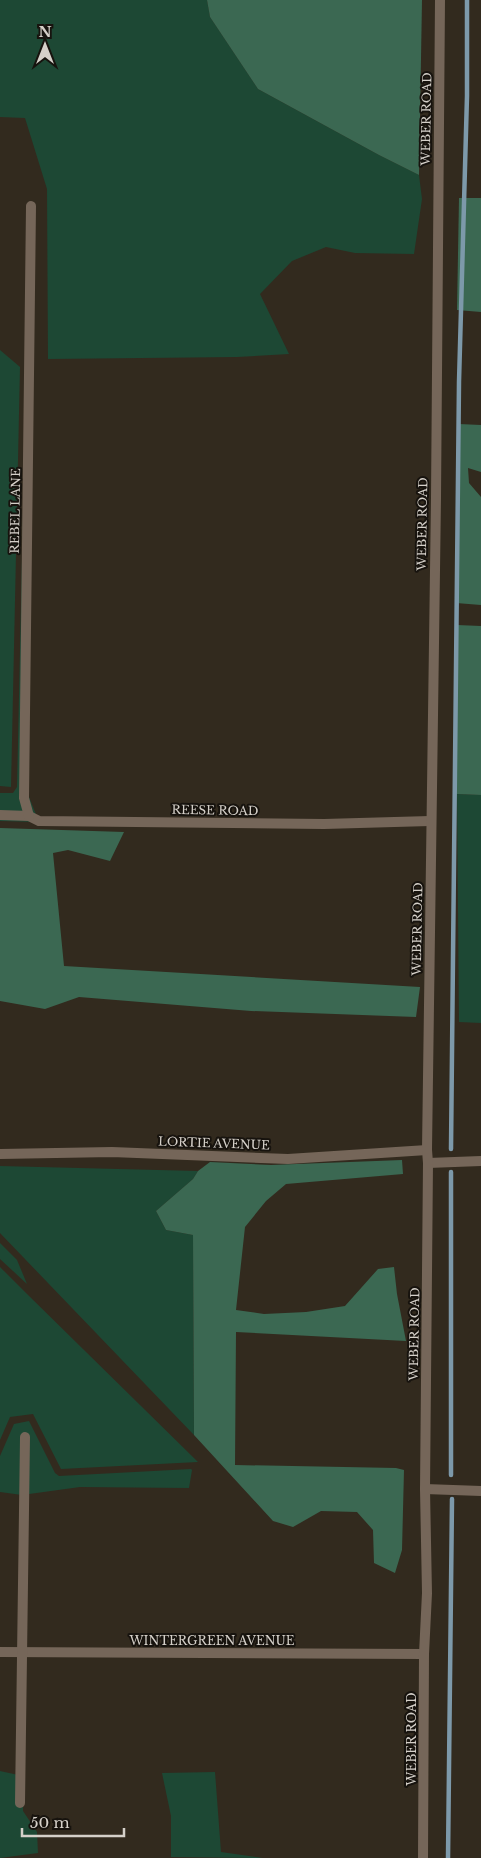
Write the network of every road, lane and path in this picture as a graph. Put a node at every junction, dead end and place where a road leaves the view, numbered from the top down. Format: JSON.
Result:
{"nodes":[{"id":1,"x":440,"y":0,"type":"edge"},
{"id":2,"x":31,"y":206,"type":"dead end"},
{"id":3,"x":0,"y":815,"type":"edge"},
{"id":4,"x":29,"y":816,"type":"junction"},
{"id":5,"x":430,"y":821,"type":"junction"},
{"id":6,"x":427,"y":1150,"type":"junction"},
{"id":7,"x":0,"y":1154,"type":"edge"},
{"id":8,"x":481,"y":1161,"type":"edge"},
{"id":9,"x":428,"y":1163,"type":"junction"},
{"id":10,"x":25,"y":1437,"type":"dead end"},
{"id":11,"x":425,"y":1489,"type":"junction"},
{"id":12,"x":481,"y":1491,"type":"edge"},
{"id":13,"x":0,"y":1652,"type":"edge"},
{"id":14,"x":21,"y":1652,"type":"junction"},
{"id":15,"x":424,"y":1654,"type":"junction"},
{"id":16,"x":20,"y":1803,"type":"dead end"},
{"id":17,"x":423,"y":1858,"type":"edge"}],
"edges":[{"from":1,"to":5,"type":"street","name":"WEBER ROAD"},
{"from":2,"to":4,"type":"street","name":"REBEL LANE"},
{"from":3,"to":4,"type":"street","name":"REESE ROAD"},
{"from":4,"to":5,"type":"street","name":"REESE ROAD"},
{"from":5,"to":6,"type":"street","name":"WEBER ROAD"},
{"from":6,"to":7,"type":"street","name":"LORTIE AVENUE"},
{"from":6,"to":9,"type":"street","name":"WEBER ROAD"},
{"from":8,"to":9,"type":"street"},
{"from":9,"to":11,"type":"street","name":"WEBER ROAD"},
{"from":10,"to":14,"type":"street"},
{"from":11,"to":12,"type":"street"},
{"from":11,"to":15,"type":"street","name":"WEBER ROAD"},
{"from":13,"to":14,"type":"street","name":"WINTERGREEN AVENUE"},
{"from":14,"to":15,"type":"street","name":"WINTERGREEN AVENUE"},
{"from":14,"to":16,"type":"street"},
{"from":15,"to":17,"type":"street","name":"WEBER ROAD"}]}
